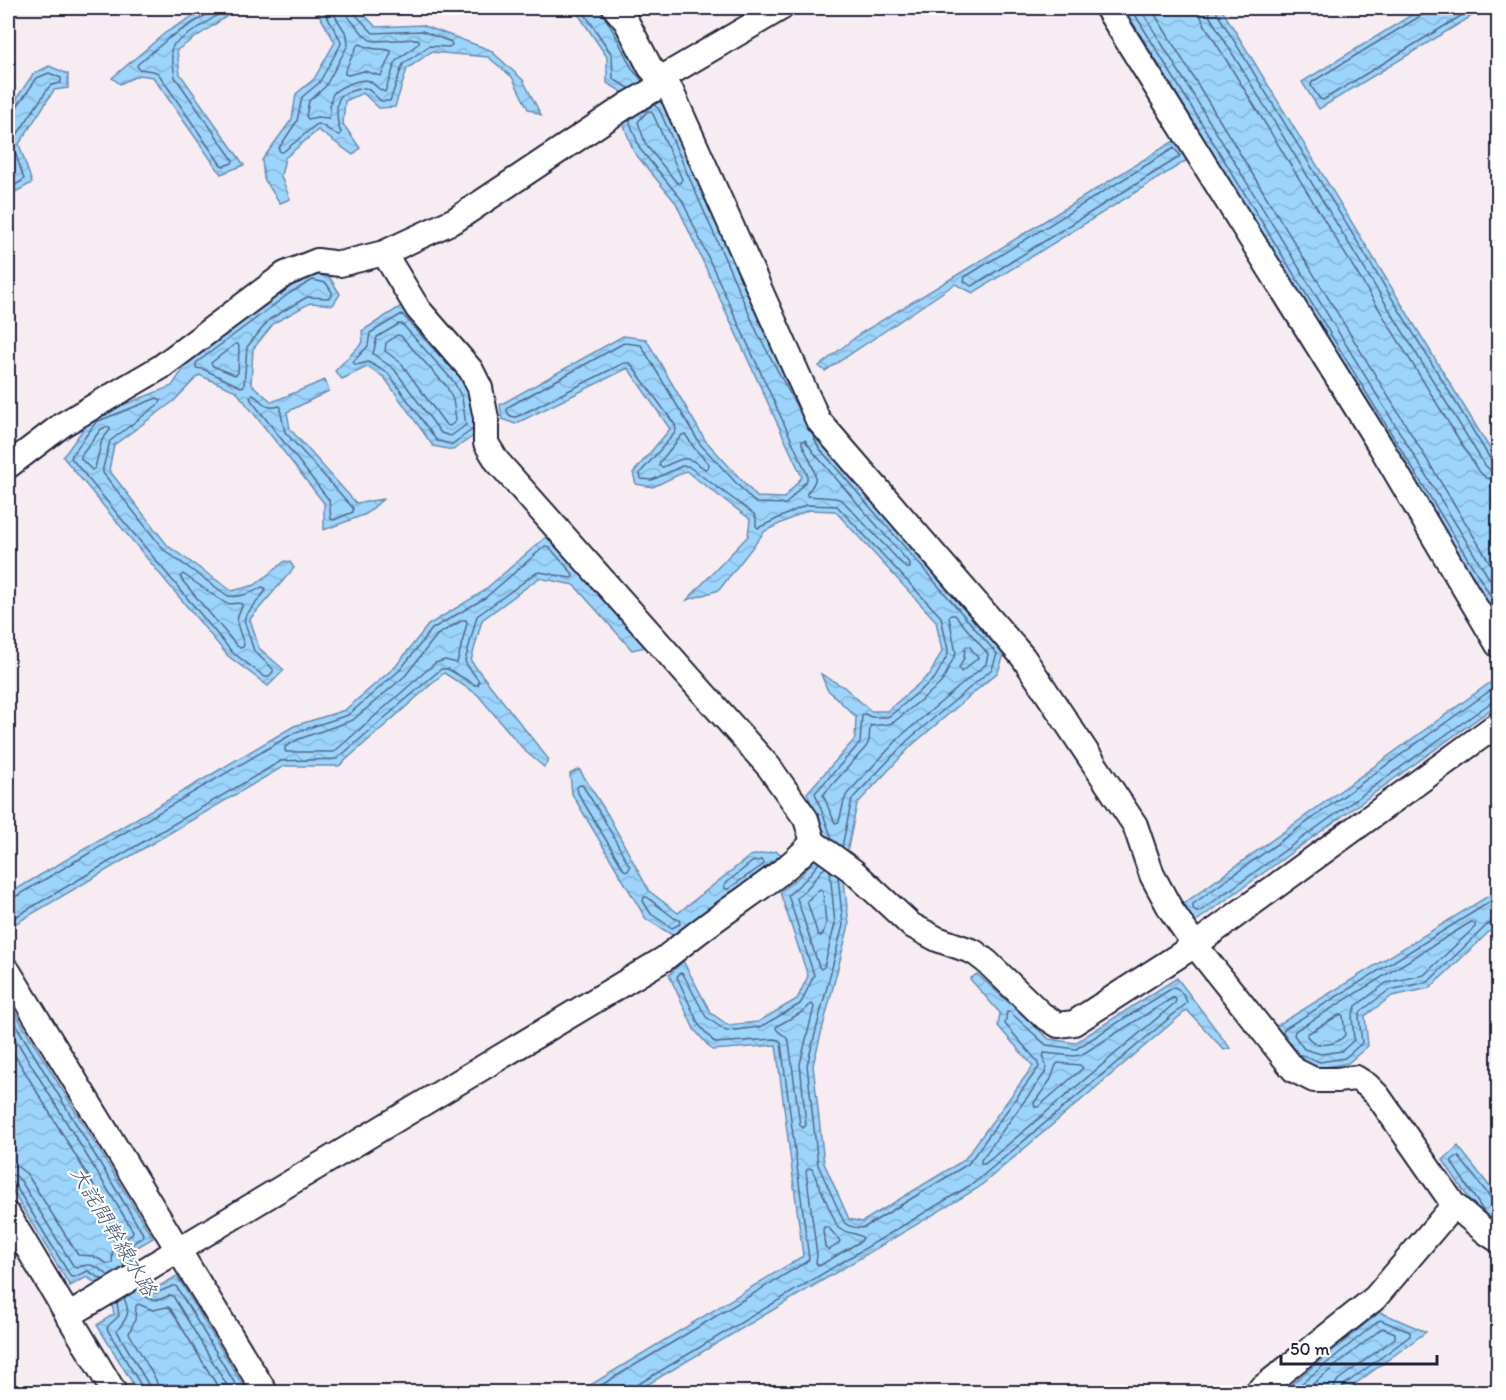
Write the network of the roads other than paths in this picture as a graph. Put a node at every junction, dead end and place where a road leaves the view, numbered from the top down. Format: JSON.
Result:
{"nodes":[{"id":1,"x":615,"y":8,"type":"edge"},
{"id":2,"x":781,"y":8,"type":"edge"},
{"id":3,"x":1107,"y":8,"type":"edge"},
{"id":4,"x":657,"y":84,"type":"junction"},
{"id":5,"x":384,"y":253,"type":"junction"},
{"id":6,"x":8,"y":466,"type":"edge"},
{"id":7,"x":1498,"y":645,"type":"edge"},
{"id":8,"x":1498,"y":724,"type":"edge"},
{"id":9,"x":813,"y":843,"type":"junction"},
{"id":10,"x":1196,"y":945,"type":"junction"},
{"id":11,"x":8,"y":971,"type":"edge"},
{"id":12,"x":1454,"y":1205,"type":"junction"},
{"id":13,"x":8,"y":1215,"type":"edge"},
{"id":14,"x":1498,"y":1240,"type":"edge"},
{"id":15,"x":178,"y":1249,"type":"junction"},
{"id":16,"x":68,"y":1316,"type":"junction"},
{"id":17,"x":114,"y":1392,"type":"edge"},
{"id":18,"x":265,"y":1392,"type":"edge"},
{"id":19,"x":1257,"y":1392,"type":"edge"}],
"edges":[{"from":1,"to":4,"type":"street"},
{"from":2,"to":4,"type":"street"},
{"from":3,"to":7,"type":"street"},
{"from":4,"to":5,"type":"street"},
{"from":4,"to":10,"type":"street"},
{"from":5,"to":6,"type":"street"},
{"from":5,"to":9,"type":"street"},
{"from":8,"to":10,"type":"street"},
{"from":9,"to":10,"type":"street"},
{"from":9,"to":15,"type":"street"},
{"from":10,"to":12,"type":"street"},
{"from":11,"to":15,"type":"street"},
{"from":12,"to":14,"type":"street"},
{"from":12,"to":19,"type":"street"},
{"from":13,"to":16,"type":"street"},
{"from":15,"to":16,"type":"street"},
{"from":15,"to":18,"type":"street"},
{"from":16,"to":17,"type":"street"}]}
